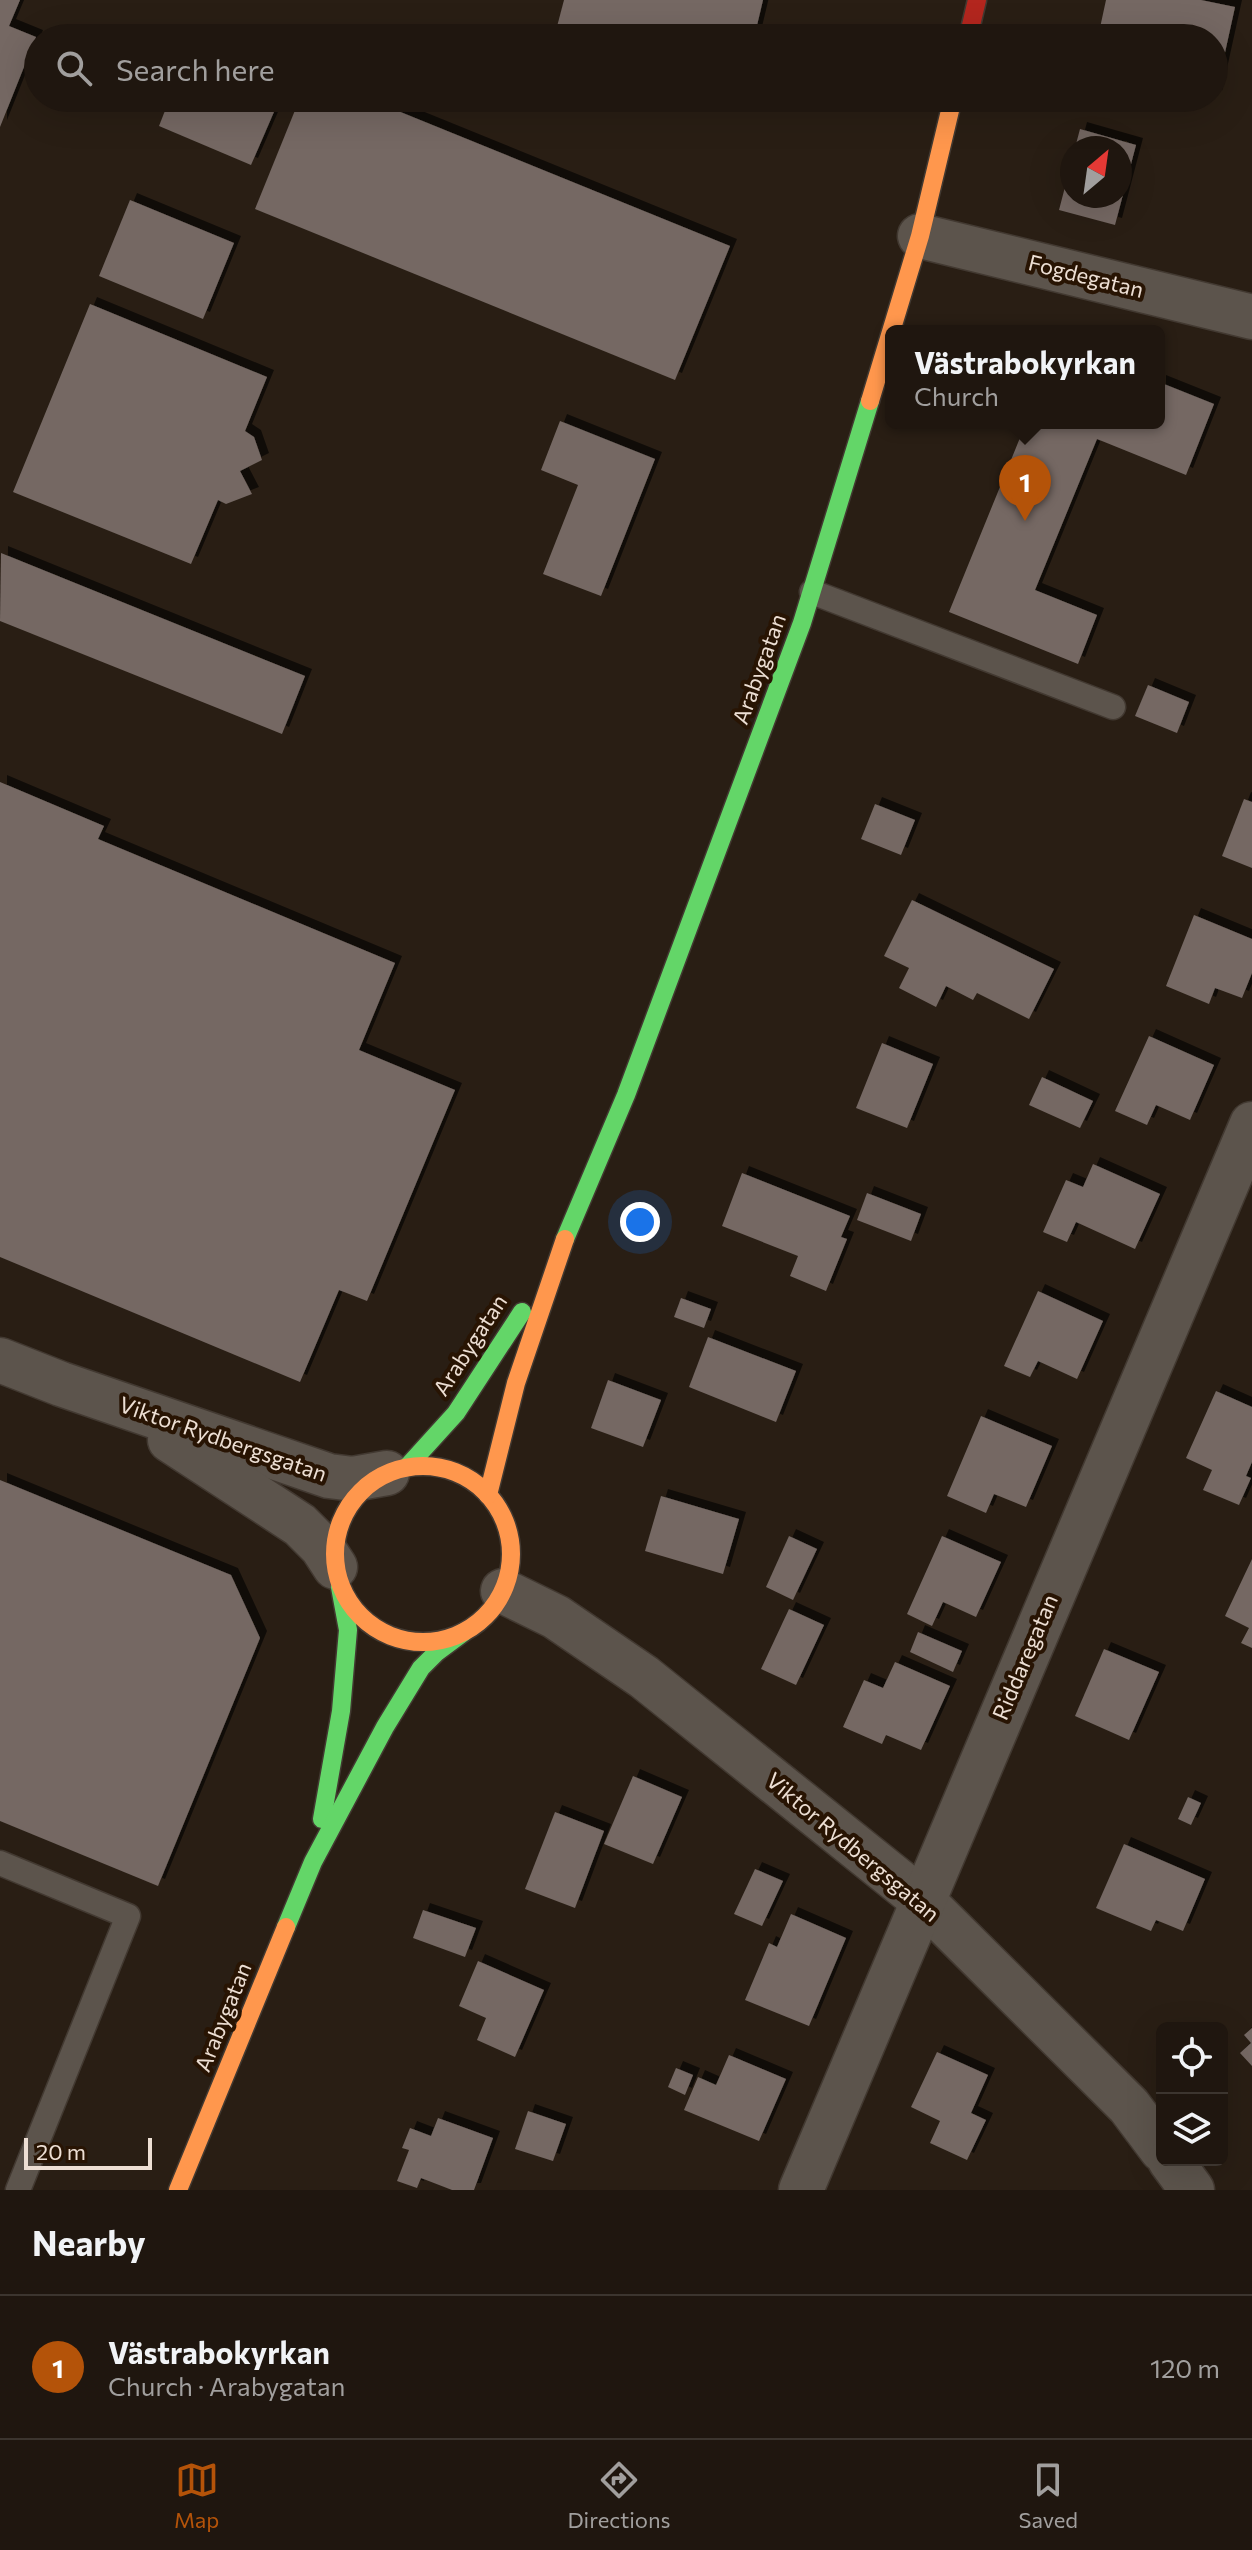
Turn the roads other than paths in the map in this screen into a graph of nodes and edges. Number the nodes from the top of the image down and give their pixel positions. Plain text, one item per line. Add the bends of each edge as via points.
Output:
1 (977, 0) edge
2 (971, 24) edge
3 (950, 112) edge
4 (920, 236) junction
5 (1252, 317) edge
6 (893, 325) edge
7 (885, 351) edge
8 (812, 592) junction
9 (1113, 707) dead end
10 (1252, 1124) edge
11 (564, 1242) junction
12 (0, 1360) edge
13 (61, 1384) junction
14 (397, 1470) junction
15 (488, 1495) junction
16 (338, 1576) junction
17 (503, 1591) junction
18 (464, 1632) junction
19 (313, 1862) junction
20 (0, 1863) edge
21 (922, 1900) junction
22 (1156, 2142) edge
23 (1174, 2166) edge
24 (18, 2190) edge
25 (178, 2190) edge
26 (801, 2190) edge
27 (1192, 2190) edge

1 - 2 street
3 - 4 street, Arabygatan
4 - 5 street, Fogdegatan
4 - 6 street, Arabygatan
7 - 8 street, Arabygatan
8 - 9 lane
8 - 11 street, Arabygatan via 626,1095
10 - 21 street, Riddaregatan
11 - 14 street, Arabygatan via 486,1370 425,1451
11 - 15 street, Arabygatan via 516,1383
12 - 13 street, Viktor Rydbergsgatan
13 - 14 street, Viktor Rydbergsgatan via 329,1476 353,1479
13 - 16 street, Viktor Rydbergsgatan via 178,1444 300,1525 322,1547
14 - 15 street via 432,1467 455,1472
14 - 16 street via 363,1489 345,1511 336,1538
15 - 17 street via 510,1544
16 - 18 street via 352,1607 392,1637 427,1642
16 - 19 street, Arabygatan via 348,1630 341,1711
17 - 18 street via 484,1617
17 - 21 street, Viktor Rydbergsgatan via 556,1617 644,1677
18 - 19 street, Arabygatan via 421,1668
19 - 25 street, Arabygatan
20 - 24 lane via 128,1916
21 - 22 street, Viktor Rydbergsgatan via 1129,2106
21 - 26 street, Riddaregatan
23 - 27 street

